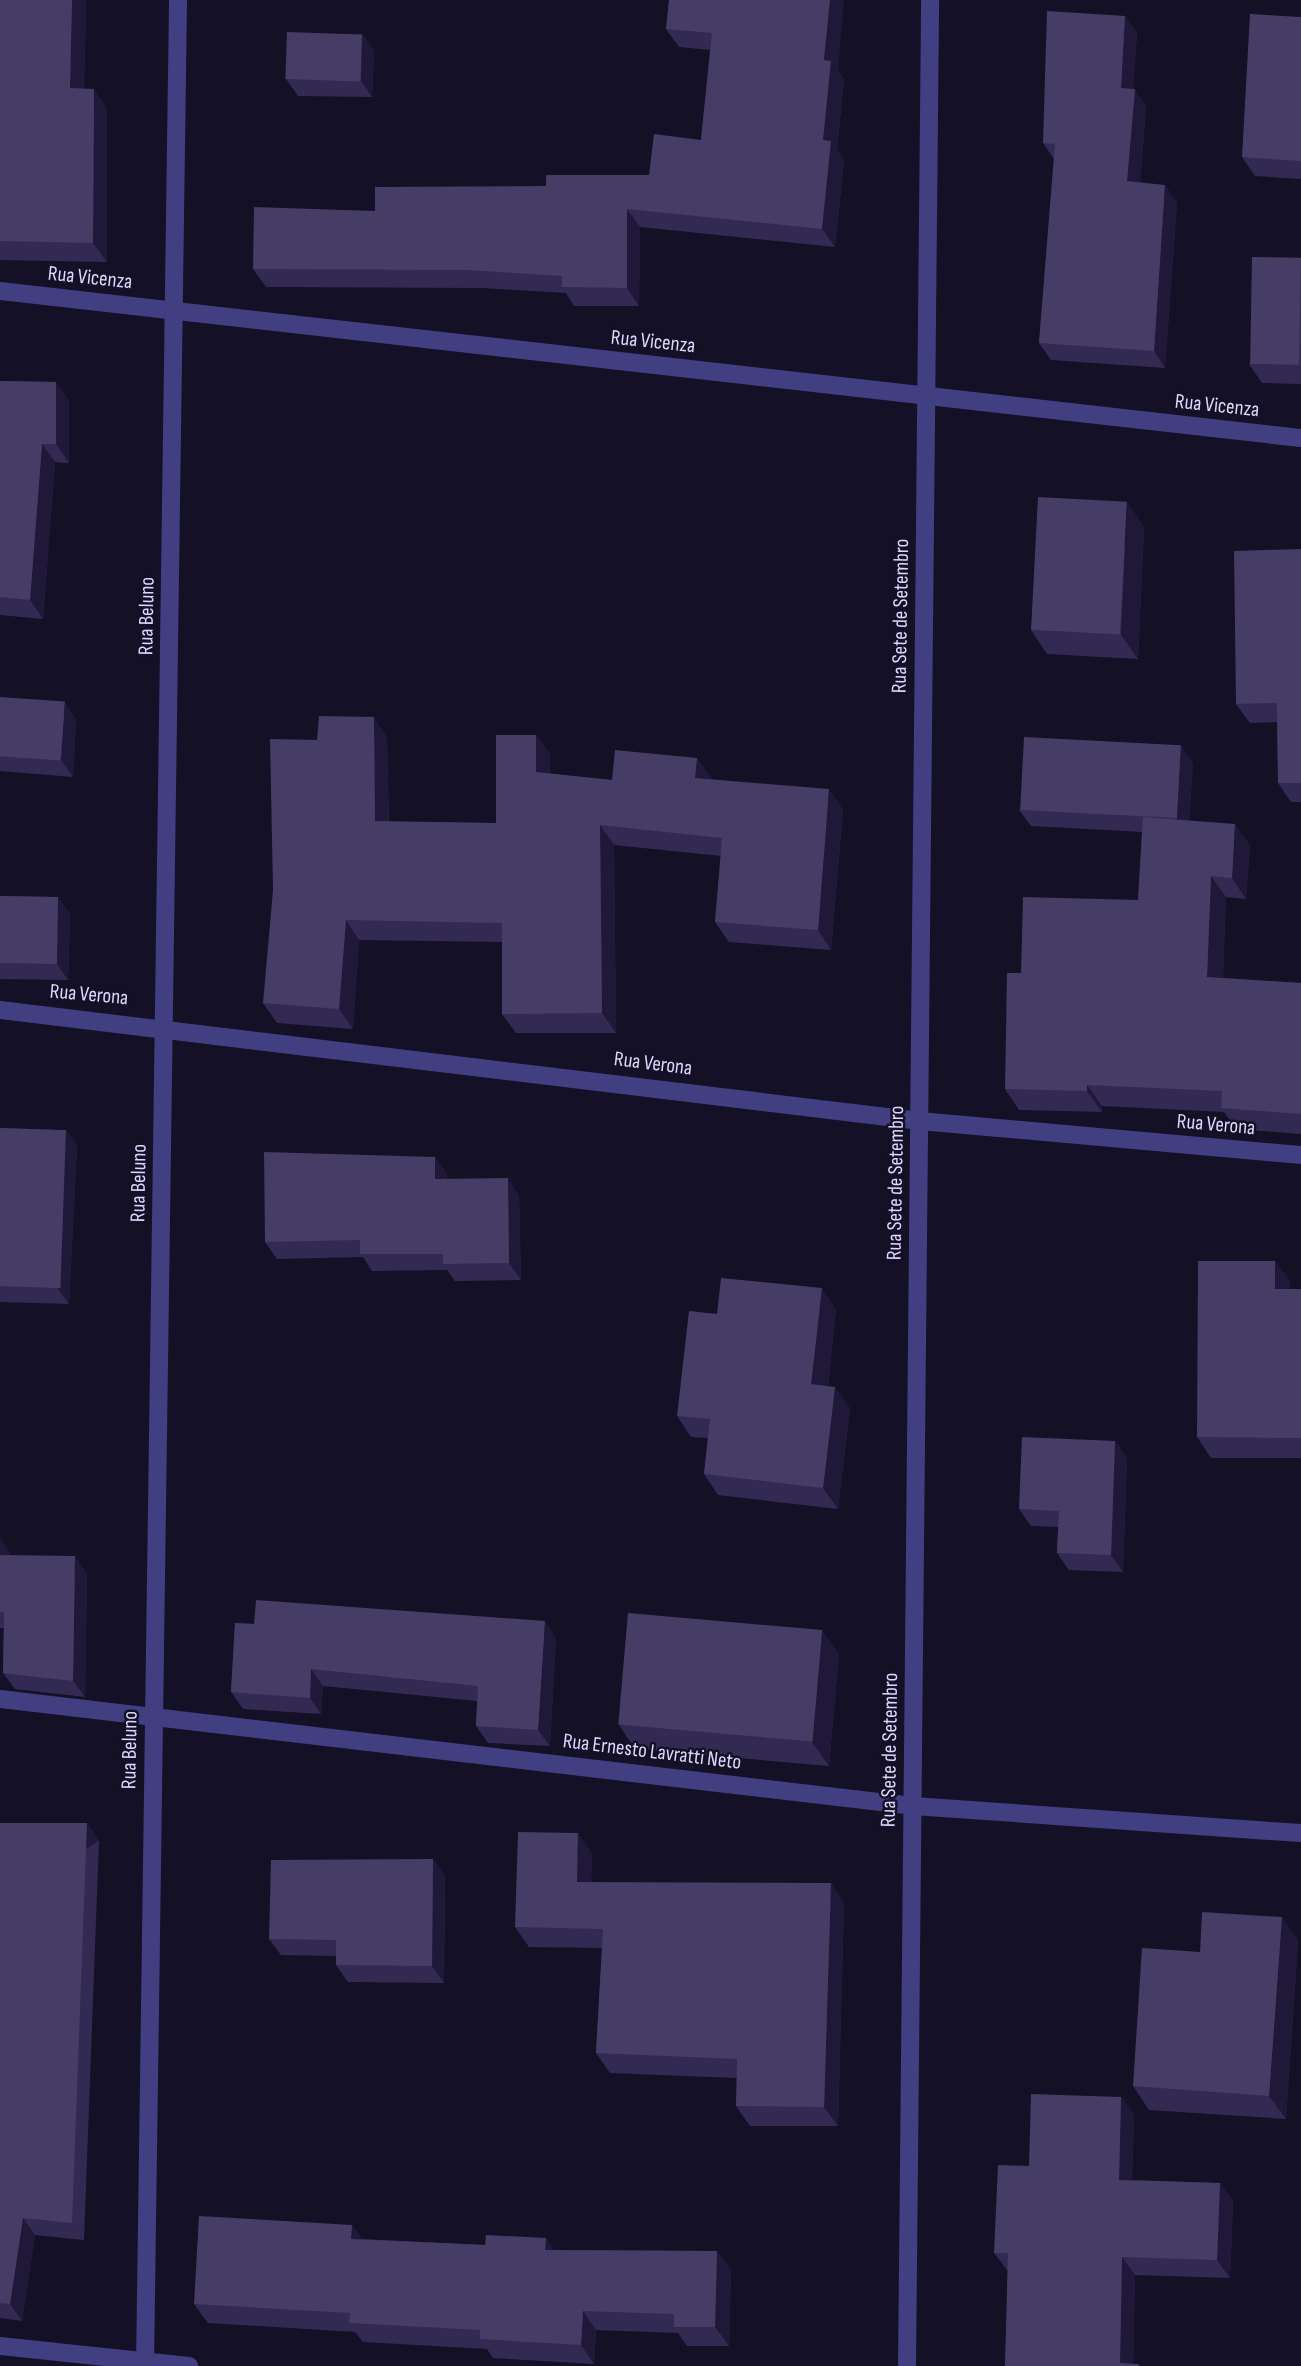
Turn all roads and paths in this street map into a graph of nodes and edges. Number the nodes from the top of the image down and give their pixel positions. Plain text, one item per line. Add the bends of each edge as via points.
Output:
1 (178, 0) edge
2 (930, 0) edge
3 (0, 291) edge
4 (174, 311) junction
5 (926, 396) junction
6 (1301, 438) edge
7 (0, 1010) edge
8 (164, 1025) junction
9 (919, 1121) junction
10 (1301, 1155) edge
11 (0, 1699) edge
12 (153, 1716) junction
13 (913, 1806) junction
14 (1301, 1833) edge
15 (0, 2346) edge
16 (145, 2364) edge
17 (188, 2366) edge
18 (907, 2366) edge

1 - 4 street, Rua Beluno
2 - 5 street, Rua Sete de Setembro
3 - 4 street, Rua Vicenza
4 - 5 street, Rua Vicenza
4 - 8 street, Rua Beluno
5 - 6 street, Rua Vicenza
5 - 9 street, Rua Sete de Setembro
7 - 8 street, Rua Verona
8 - 9 street, Rua Verona
8 - 12 street, Rua Beluno
9 - 10 street, Rua Verona
9 - 13 street, Rua Sete de Setembro
11 - 12 street, Rua Ernesto Lavratti Neto
12 - 13 street, Rua Ernesto Lavratti Neto
12 - 16 street, Rua Beluno
13 - 14 street, Rua Ernesto Lavratti Neto
13 - 18 street, Rua Sete de Setembro
15 - 16 street
16 - 17 street

